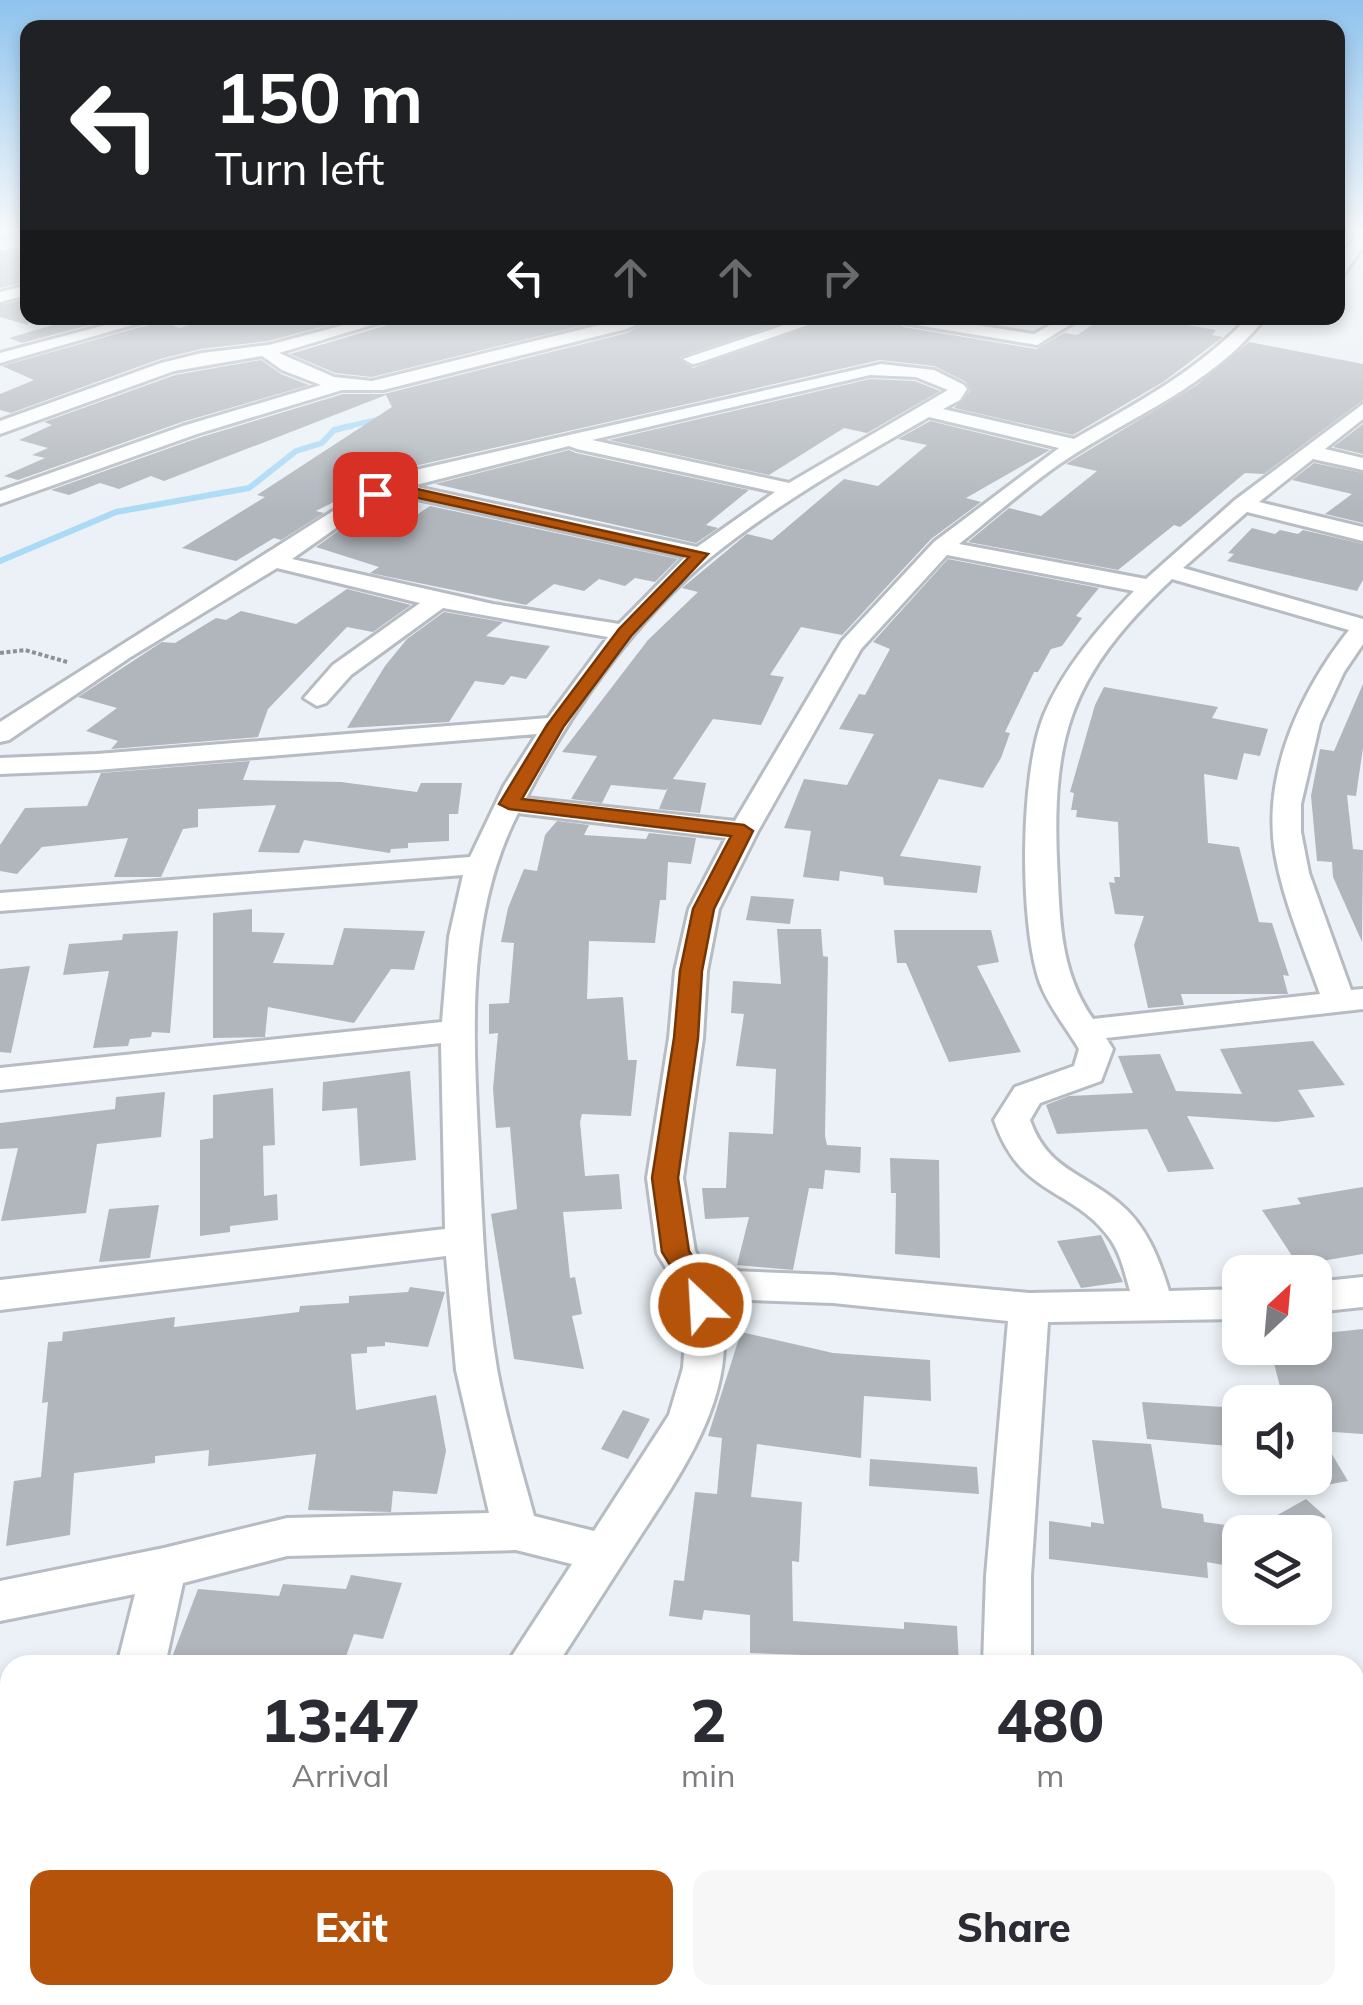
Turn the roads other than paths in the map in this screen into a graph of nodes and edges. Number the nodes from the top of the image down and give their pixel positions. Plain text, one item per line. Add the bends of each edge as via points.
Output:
1 (117, 327) edge
2 (356, 327) edge
3 (615, 327) edge
4 (793, 327) edge
5 (952, 327) edge
6 (1061, 327) edge
7 (1248, 327) edge
8 (270, 350) junction
9 (0, 358) edge
10 (692, 359) dead end
11 (342, 384) junction
12 (1363, 410) edge
13 (926, 411) junction
14 (0, 428) edge
15 (566, 440) junction
16 (1077, 446) junction
17 (1310, 452) junction
18 (1363, 464) edge
19 (390, 487) junction
20 (792, 490) junction
21 (0, 498) edge
22 (1242, 504) junction
23 (1363, 534) edge
24 (942, 546) junction
25 (700, 554) junction
26 (274, 560) junction
27 (1160, 579) junction
28 (439, 600) junction
29 (1363, 627) edge
30 (625, 632) junction
31 (317, 698) dead end
32 (556, 725) junction
33 (0, 734) edge
34 (0, 766) edge
35 (509, 804) junction
36 (744, 831) junction
37 (481, 865) junction
38 (0, 902) edge
39 (1351, 1000) edge
40 (1085, 1030) junction
41 (456, 1031) junction
42 (0, 1079) edge
43 (464, 1240) junction
44 (696, 1284) junction
45 (1363, 1292) edge
46 (0, 1294) edge
47 (1332, 1295) edge
48 (1222, 1305) edge
49 (1029, 1308) junction
50 (1154, 1308) junction
51 (516, 1531) junction
52 (602, 1552) junction
53 (164, 1568) junction
54 (0, 1601) edge
55 (143, 1655) edge
56 (536, 1655) edge
57 (1007, 1655) edge

1 - 9 street
2 - 8 street
3 - 11 street via 376,386
4 - 10 street
5 - 6 street via 1027,340
7 - 16 street via 1186,384
8 - 11 street via 273,359
8 - 14 street via 231,352 161,371
11 - 21 street
12 - 17 street
13 - 15 street via 958,389 934,376 888,368
13 - 16 street
13 - 20 street
15 - 19 street
15 - 20 street
16 - 24 street
17 - 18 street
17 - 22 street
19 - 25 street
19 - 26 street
20 - 25 street
22 - 23 street
22 - 27 street
24 - 27 street via 1092,578
24 - 36 street via 851,646
25 - 30 street
26 - 28 street
26 - 33 street
27 - 29 street
27 - 40 street via 1062,700 1039,801 1055,978
28 - 30 street
28 - 31 street via 342,670
29 - 39 street via 1319,694 1295,762 1288,807 1297,876
30 - 32 street
32 - 34 street
32 - 35 street
35 - 36 street
35 - 37 street
36 - 44 street via 704,909 665,1178 676,1252
37 - 38 street
37 - 41 street
39 - 40 street
40 - 50 street via 1096,1049 1089,1073 1028,1095 1012,1120 1018,1147 1121,1226
41 - 42 street
41 - 43 street
43 - 46 street
43 - 51 street via 481,1398
44 - 49 street
44 - 52 street via 706,1326 689,1416 660,1471
45 - 47 street
48 - 50 street
49 - 50 street
49 - 57 street
51 - 52 street
51 - 53 street via 287,1538
52 - 56 street
53 - 54 street
53 - 55 street

